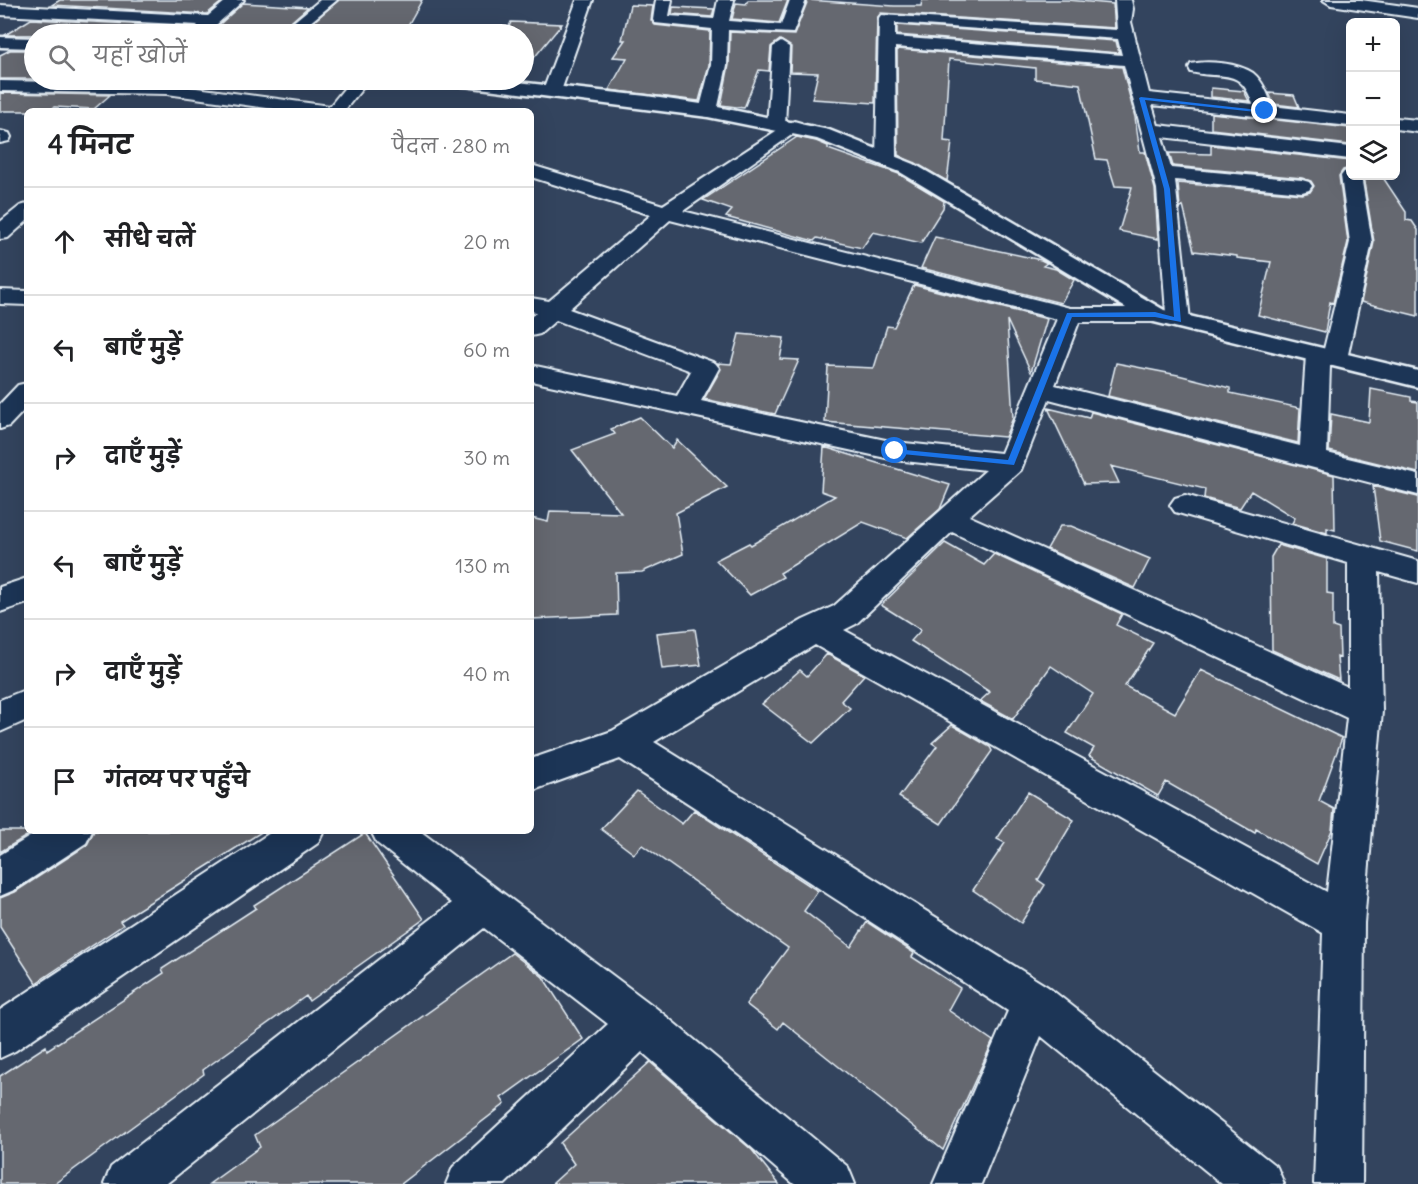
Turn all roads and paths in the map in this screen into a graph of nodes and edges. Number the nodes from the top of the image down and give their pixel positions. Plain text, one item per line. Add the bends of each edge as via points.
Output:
1 (236, 0) edge
2 (329, 0) edge
3 (585, 0) edge
4 (664, 0) edge
5 (726, 0) edge
6 (798, 0) edge
7 (1123, 0) edge
8 (1331, 0) edge
9 (1346, 1) edge
10 (888, 9) edge
11 (0, 10) edge
12 (1418, 13) edge
13 (210, 21) junction
14 (207, 24) edge
15 (300, 24) edge
16 (720, 25) junction
17 (1126, 35) junction
18 (887, 41) junction
19 (0, 42) edge
20 (24, 43) edge
21 (781, 47) dead end
22 (1131, 61) junction
23 (1197, 68) dead end
24 (0, 86) edge
25 (24, 86) edge
26 (534, 89) edge
27 (165, 90) edge
28 (207, 90) edge
29 (352, 90) edge
30 (552, 91) junction
31 (1141, 98) junction
32 (150, 104) dead end
33 (312, 108) edge
34 (337, 108) edge
35 (708, 111) junction
36 (1265, 111) junction
37 (1326, 118) junction
38 (1346, 120) edge
39 (1400, 124) edge
40 (785, 126) junction
41 (1418, 126) edge
42 (1151, 130) junction
43 (1346, 152) edge
44 (1346, 158) edge
45 (886, 159) junction
46 (534, 172) edge
47 (1163, 173) junction
48 (1352, 180) edge
49 (1302, 186) dead end
50 (24, 213) edge
51 (666, 213) junction
52 (0, 233) edge
53 (0, 297) edge
54 (24, 298) edge
55 (541, 307) edge
56 (1070, 315) junction
57 (1155, 315) junction
58 (1178, 320) junction
59 (534, 322) edge
60 (1326, 357) junction
61 (534, 374) edge
62 (1418, 380) edge
63 (1040, 389) junction
64 (24, 394) edge
65 (685, 406) junction
66 (0, 420) edge
67 (1313, 457) junction
68 (1011, 463) junction
69 (1418, 485) edge
70 (1185, 505) dead end
71 (948, 518) junction
72 (1363, 558) junction
73 (1418, 572) edge
74 (24, 591) edge
75 (0, 600) edge
76 (815, 629) junction
77 (24, 705) edge
78 (1365, 711) junction
79 (0, 717) edge
80 (624, 742) junction
81 (534, 774) edge
82 (68, 834) edge
83 (301, 834) edge
84 (394, 834) edge
85 (0, 877) edge
86 (484, 903) junction
87 (1344, 923) junction
88 (1033, 1002) junction
89 (641, 1023) junction
90 (0, 1036) edge
91 (128, 1184) edge
92 (470, 1184) edge
93 (831, 1184) edge
94 (957, 1184) edge
95 (1260, 1184) edge
96 (1338, 1184) edge

1 - 13 street
2 - 15 street
3 - 30 street
4 - 16 street via 661,20
5 - 16 street
6 - 16 street via 786,30
7 - 17 street
8 - 9 street
9 - 12 street
10 - 17 street
10 - 18 street
11 - 13 street
13 - 14 street
16 - 35 street via 719,64
17 - 22 street
18 - 22 street
18 - 45 street
19 - 20 street
21 - 40 street
22 - 31 street
23 - 36 street via 1244,76 1251,81
24 - 25 street
26 - 30 street
27 - 32 street
28 - 33 street
29 - 34 street
30 - 35 street
31 - 36 street
31 - 42 street
35 - 40 street
36 - 37 street
37 - 38 street
37 - 43 street
39 - 41 street
40 - 45 street via 822,134
40 - 51 street
42 - 44 street
42 - 47 street
45 - 57 street
46 - 51 street
47 - 49 street
47 - 58 street
48 - 60 street via 1360,242
50 - 52 street
51 - 55 street
51 - 56 street
53 - 54 street
55 - 59 street
55 - 65 street via 706,368
56 - 57 street
56 - 63 street
57 - 58 street
58 - 60 street
60 - 62 street
60 - 67 street
61 - 65 street
63 - 67 street
63 - 68 street
64 - 66 street
65 - 68 street via 895,451
67 - 69 street
68 - 71 street
70 - 72 street
71 - 76 street via 845,615
71 - 78 street
72 - 73 street
72 - 78 street
74 - 75 street
76 - 80 street
76 - 87 street
77 - 79 street
78 - 87 street
80 - 81 street
80 - 88 street
82 - 85 street
83 - 90 street
84 - 86 street
86 - 89 street
86 - 91 street
87 - 96 street
88 - 94 street
88 - 95 street
89 - 92 street
89 - 93 street

